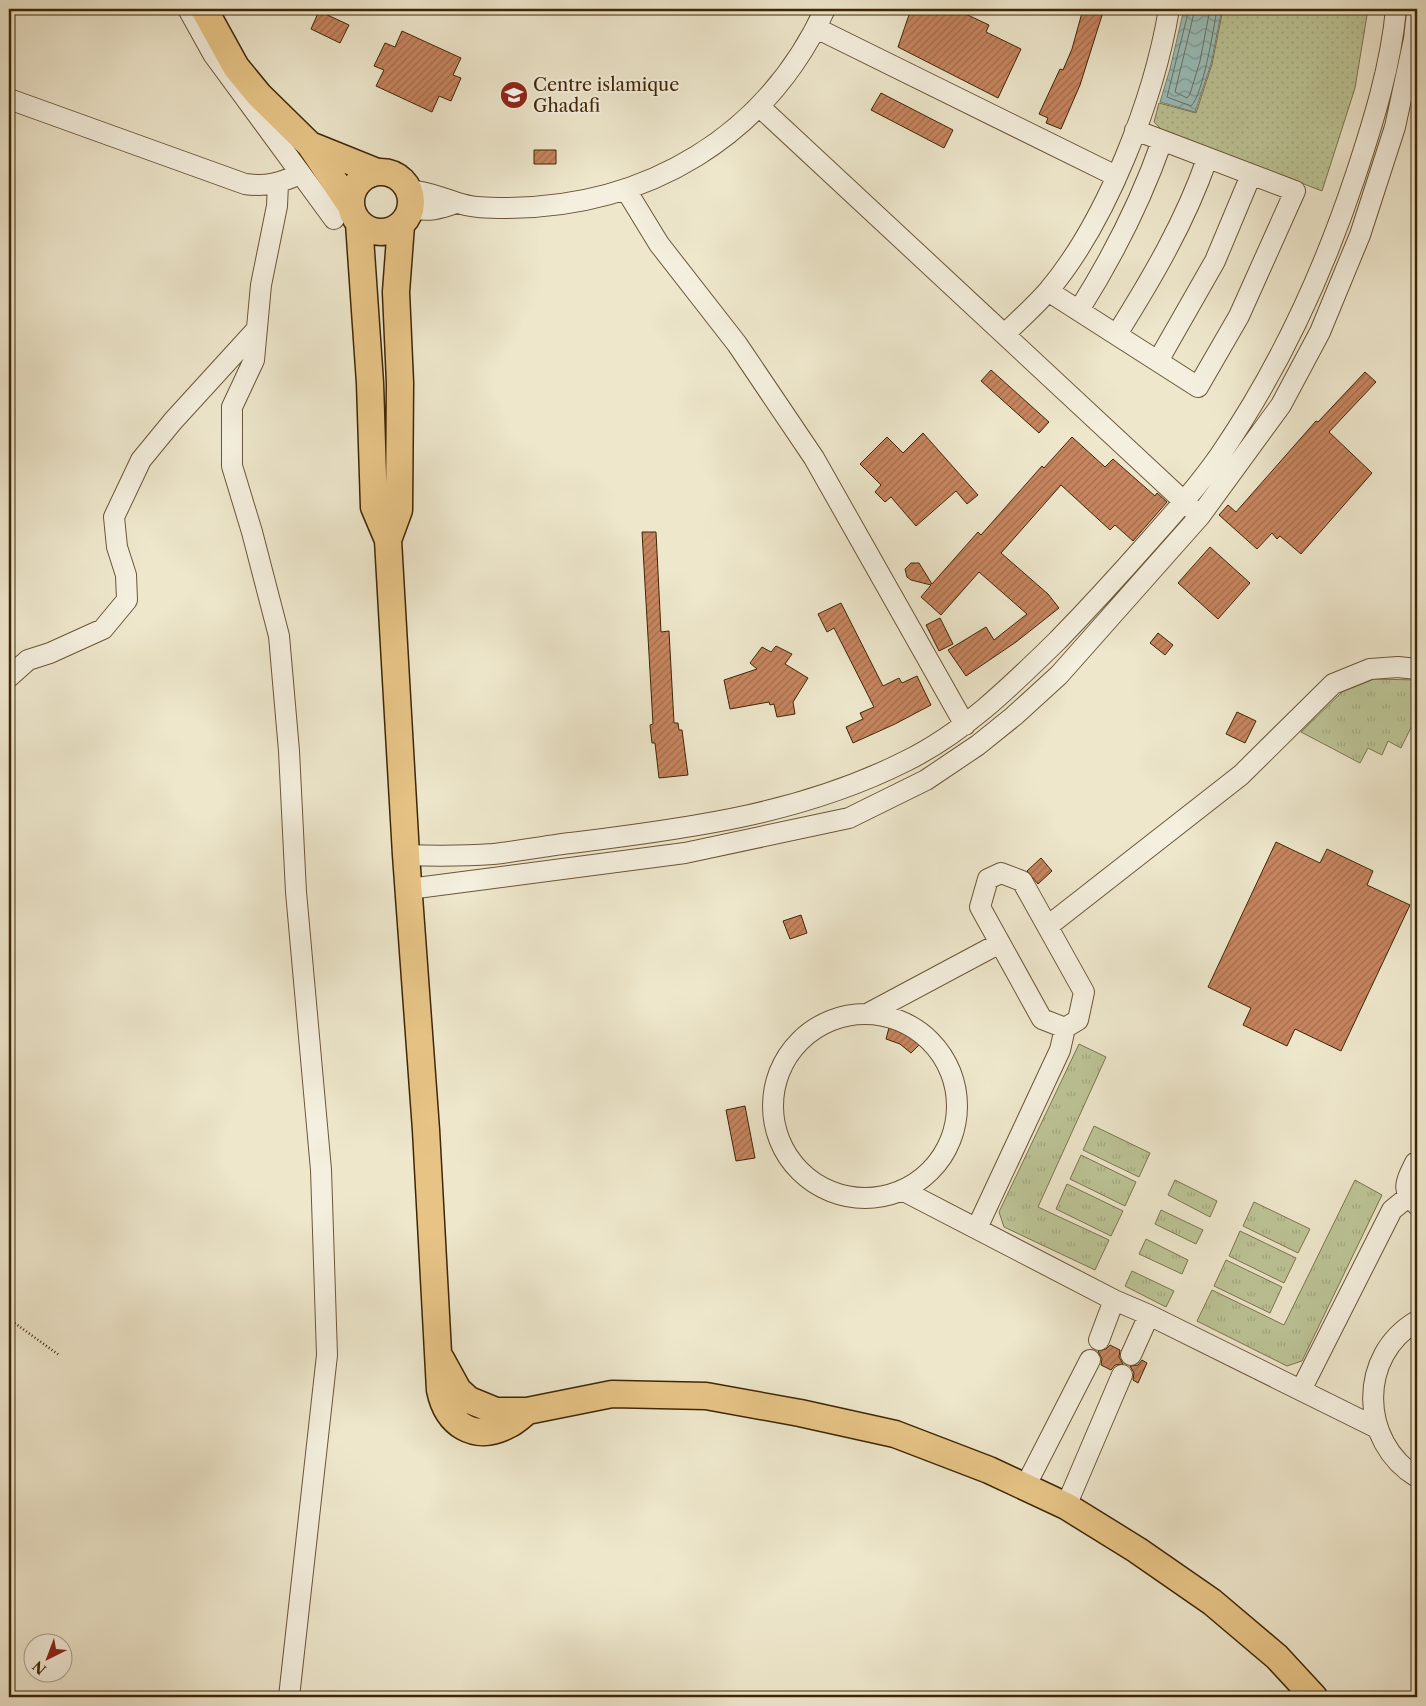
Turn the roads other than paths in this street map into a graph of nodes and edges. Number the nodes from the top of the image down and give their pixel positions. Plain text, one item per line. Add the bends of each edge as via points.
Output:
1 (188, 9) edge
2 (204, 9) edge
3 (825, 9) edge
4 (1168, 9) edge
5 (1396, 9) edge
6 (1417, 13) edge
7 (816, 28) junction
8 (9, 99) edge
9 (760, 107) junction
10 (1135, 130) junction
11 (1162, 141) junction
12 (310, 146) junction
13 (1207, 159) junction
14 (377, 172) junction
15 (300, 174) junction
16 (1251, 175) junction
17 (1116, 176) junction
18 (278, 184) junction
19 (626, 190) junction
20 (406, 208) junction
21 (348, 216) junction
22 (1048, 291) junction
23 (1079, 310) junction
24 (257, 329) junction
25 (1005, 334) junction
26 (1116, 334) junction
27 (1158, 361) junction
28 (1184, 501) junction
29 (1200, 516) junction
30 (388, 540) junction
31 (1417, 669) edge
32 (9, 677) edge
33 (965, 725) junction
34 (406, 855) junction
35 (409, 889) junction
36 (1048, 926) junction
37 (1000, 943) junction
38 (867, 1014) junction
39 (1065, 1028) junction
40 (1417, 1163) edge
41 (902, 1190) junction
42 (1412, 1201) edge
43 (977, 1228) junction
44 (1114, 1300) junction
45 (1149, 1315) junction
46 (1417, 1320) edge
47 (1099, 1340) dead end
48 (1130, 1355) dead end
49 (1090, 1360) dead end
50 (1122, 1375) dead end
51 (1302, 1390) junction
52 (1377, 1428) junction
53 (1417, 1477) edge
54 (1026, 1485) junction
55 (1066, 1506) junction
56 (289, 1697) edge
57 (1314, 1697) edge

1 - 15 street via 213,54
2 - 12 main road via 236,67
3 - 7 street
4 - 10 street via 1154,75
5 - 28 street via 1368,139 1308,302 1251,408
6 - 29 street via 1395,127 1360,235 1320,332 1281,405
7 - 9 street
7 - 17 street
8 - 18 street via 245,184 262,187
9 - 19 street via 731,133 660,176
9 - 25 street
10 - 11 street
10 - 17 street
11 - 13 street
11 - 23 street via 1134,212 1108,264
12 - 14 main road
12 - 21 main road
13 - 16 street
13 - 26 street via 1174,238
14 - 20 main road via 395,176
14 - 21 main road via 360,180 351,196
15 - 18 street
15 - 21 street
16 - 27 street via 1215,261
16 - 27 street via 1295,191 1239,316 1198,387
17 - 22 street via 1093,223
18 - 24 street
19 - 20 street via 590,200 544,206 477,207 456,203 437,210
19 - 33 street via 659,244 738,344 814,458
20 - 21 main road via 393,230 375,232
20 - 30 main road via 396,292 400,383 399,510
21 - 30 main road via 370,383 374,507
22 - 23 street
22 - 25 street
23 - 26 street
24 - 32 street via 141,460 114,517 117,547 126,575 126,600 104,629 28,660
24 - 56 street via 254,360 232,407 232,466 279,636 296,892 321,1170 327,1355
25 - 28 street
26 - 27 street
28 - 29 street
28 - 33 street via 1082,616
29 - 35 street via 1059,675 1014,716 926,780 849,818 685,853
30 - 34 main road
31 - 36 street via 1370,669 1333,684 1240,775
33 - 34 street via 910,760 859,783 771,812 679,829 492,854
34 - 35 main road
35 - 54 main road via 439,1354 443,1404 450,1416 474,1432 491,1431 508,1425 527,1411 612,1394 706,1396 895,1434
36 - 37 street via 1022,881 1001,873 988,879 980,907
36 - 39 street via 1084,992 1078,1020
37 - 38 street
37 - 39 street via 1042,1019
38 - 41 street via 886,1016 921,1033 947,1064 953,1081 957,1103 950,1142 929,1172
38 - 41 street via 827,1022 792,1049 776,1080 774,1115 778,1134 794,1163 827,1189 861,1197
39 - 43 street via 1060,1050
40 - 42 street via 1406,1183
41 - 43 street
42 - 51 street via 1392,1210
43 - 44 street
44 - 45 street
44 - 47 street
45 - 48 street
45 - 51 street
46 - 52 street via 1391,1343 1376,1374 1373,1409
49 - 54 street
50 - 55 street
51 - 52 street
52 - 53 street via 1392,1456
54 - 55 main road
55 - 57 main road via 1212,1602 1277,1657

